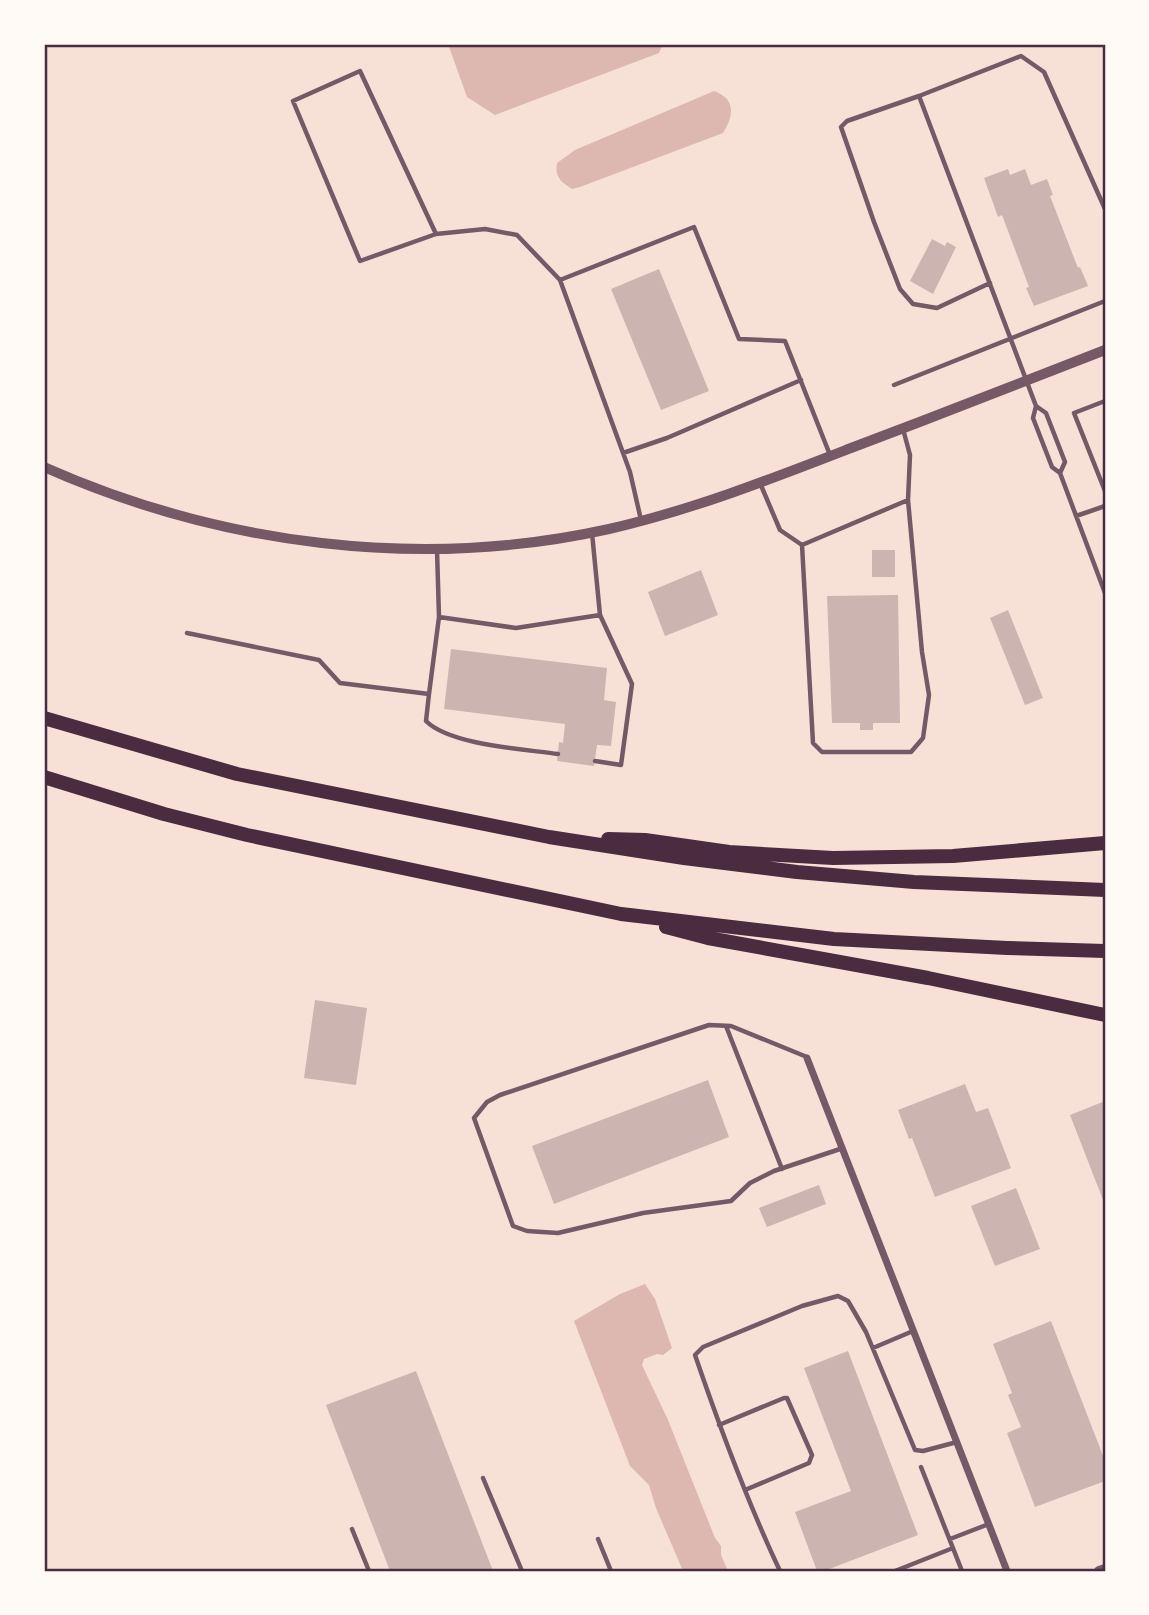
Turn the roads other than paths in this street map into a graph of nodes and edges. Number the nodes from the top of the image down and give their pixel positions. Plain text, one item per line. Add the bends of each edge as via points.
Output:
1 (919, 96) junction
2 (1105, 209) edge
3 (436, 234) junction
4 (561, 280) junction
5 (990, 283) junction
6 (1105, 302) edge
7 (1011, 339) junction
8 (1105, 350) edge
9 (801, 380) junction
10 (1027, 381) junction
11 (894, 385) dead end
12 (1105, 401) edge
13 (1035, 406) junction
14 (903, 429) junction
15 (623, 453) junction
16 (830, 456) junction
17 (44, 467) edge
18 (1060, 473) junction
19 (760, 484) junction
20 (1105, 491) edge
21 (908, 500) junction
22 (1105, 506) edge
23 (1076, 516) junction
24 (640, 520) junction
25 (592, 533) junction
26 (802, 545) junction
27 (437, 549) junction
28 (1105, 593) edge
29 (600, 615) junction
30 (439, 617) junction
31 (187, 633) dead end
32 (429, 694) junction
33 (44, 718) edge
34 (558, 754) dead end
35 (595, 761) dead end
36 (44, 777) edge
37 (549, 838) junction
38 (1105, 842) edge
39 (1105, 890) edge
40 (621, 914) junction
41 (1105, 951) edge
42 (1105, 1015) edge
43 (726, 1026) junction
44 (807, 1058) joint
45 (843, 1148) junction
46 (782, 1169) junction
47 (914, 1331) junction
48 (873, 1348) junction
49 (719, 1425) junction
50 (957, 1442) junction
51 (921, 1467) dead end
52 (483, 1478) dead end
53 (745, 1490) junction
54 (989, 1524) junction
55 (352, 1529) dead end
56 (598, 1539) dead end
57 (950, 1539) junction
58 (953, 1548) junction
59 (1105, 1569) edge
60 (369, 1571) edge
61 (522, 1571) edge
62 (611, 1571) edge
63 (780, 1571) edge
64 (895, 1571) edge
65 (962, 1571) edge
66 (1007, 1571) edge
67 (1099, 1571) edge

1 - 2 lane via 1021,56 1044,72
1 - 5 lane
1 - 5 lane via 841,127 874,222 900,289 913,304 937,309
3 - 3 lane via 360,261 293,101 360,71
3 - 4 lane via 485,229 517,235
4 - 9 lane via 694,227 738,339 785,341
4 - 15 lane
5 - 7 lane
6 - 7 lane
7 - 10 lane
7 - 11 lane
8 - 10 street
9 - 15 lane
9 - 16 lane
10 - 13 lane
10 - 14 street
12 - 20 lane via 1074,413
13 - 18 lane via 1033,418 1052,467
13 - 18 lane via 1046,413 1065,462
14 - 16 street
14 - 21 lane via 910,455
15 - 24 lane
16 - 19 street
17 - 27 street via 124,499 257,534 332,545
18 - 23 lane
19 - 24 street
19 - 26 lane via 780,530
21 - 26 lane
21 - 26 lane via 929,695 923,738 911,752 822,752 813,743
22 - 23 lane
23 - 28 lane
24 - 25 street
25 - 27 street
25 - 29 lane
27 - 30 lane
29 - 30 lane via 516,628
29 - 35 lane via 632,684 621,765
30 - 32 lane
31 - 32 lane via 319,660 340,683
32 - 34 lane via 426,721 435,730 490,745
33 - 37 highway via 237,774
36 - 40 highway via 247,835
37 - 38 highway via 645,840 730,852 833,858 953,856
37 - 39 highway via 797,872
40 - 41 highway via 834,939
40 - 42 highway via 708,938
43 - 44 lane
43 - 46 lane
43 - 46 lane via 709,1025 669,1037 487,1101 474,1118 513,1226 558,1233 643,1213 732,1202 750,1183
44 - 45 street
45 - 46 lane
45 - 47 street
47 - 48 lane
47 - 50 street
48 - 49 lane via 848,1301 838,1296 703,1347 695,1355
48 - 50 lane via 915,1450
49 - 53 lane
49 - 53 lane via 787,1398 812,1455 809,1462
50 - 54 street
51 - 57 lane
52 - 61 lane
53 - 63 lane
54 - 57 lane
54 - 66 street
55 - 60 lane
56 - 62 lane
57 - 58 lane
58 - 64 lane
58 - 65 lane
59 - 67 street

